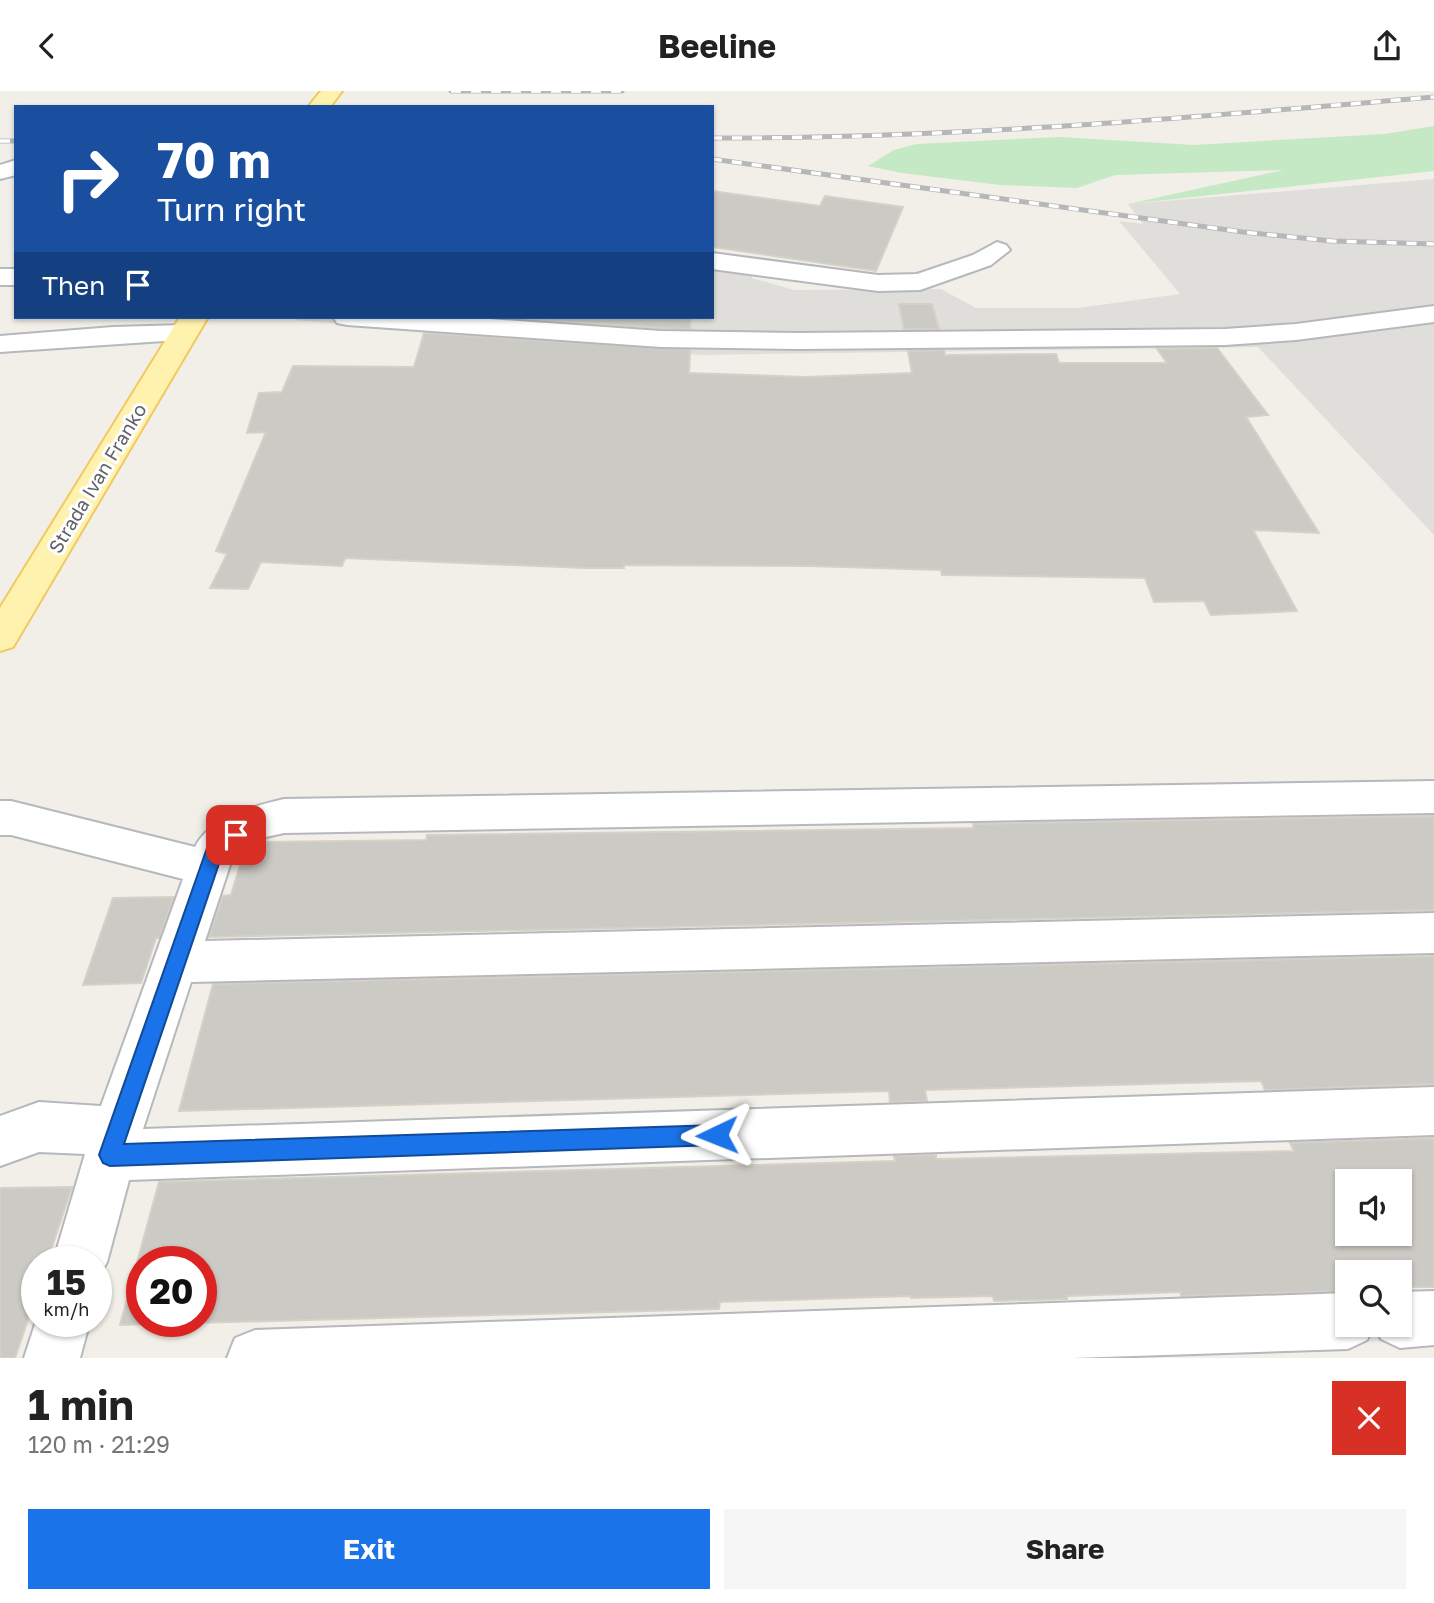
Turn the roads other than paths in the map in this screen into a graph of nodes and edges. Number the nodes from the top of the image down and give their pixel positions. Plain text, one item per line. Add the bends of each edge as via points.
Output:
1 (332, 91) edge
2 (321, 105) edge
3 (997, 250) dead end
4 (714, 261) edge
5 (1434, 314) edge
6 (376, 319) edge
7 (189, 325) edge
8 (0, 344) edge
9 (0, 638) edge
10 (1434, 797) edge
11 (0, 818) edge
12 (208, 868) junction
13 (1434, 933) edge
14 (176, 962) junction
15 (1434, 1111) edge
16 (0, 1141) edge
17 (114, 1143) junction
18 (85, 1246) edge
19 (1434, 1318) edge
20 (1412, 1319) edge
21 (1335, 1321) edge
22 (58, 1337) edge
23 (52, 1358) edge
24 (255, 1358) edge

1 - 2 main road
3 - 4 lane via 920,282 877,283
5 - 6 lane via 1225,337 799,341 661,339
7 - 8 lane
7 - 9 main road, Strada Ivan Franko
10 - 12 lane via 284,816 256,822 215,848
11 - 12 lane
12 - 14 lane
13 - 14 lane
14 - 17 lane
15 - 17 lane
16 - 17 lane via 39,1127
17 - 18 lane
19 - 20 lane
21 - 24 lane
22 - 23 lane

